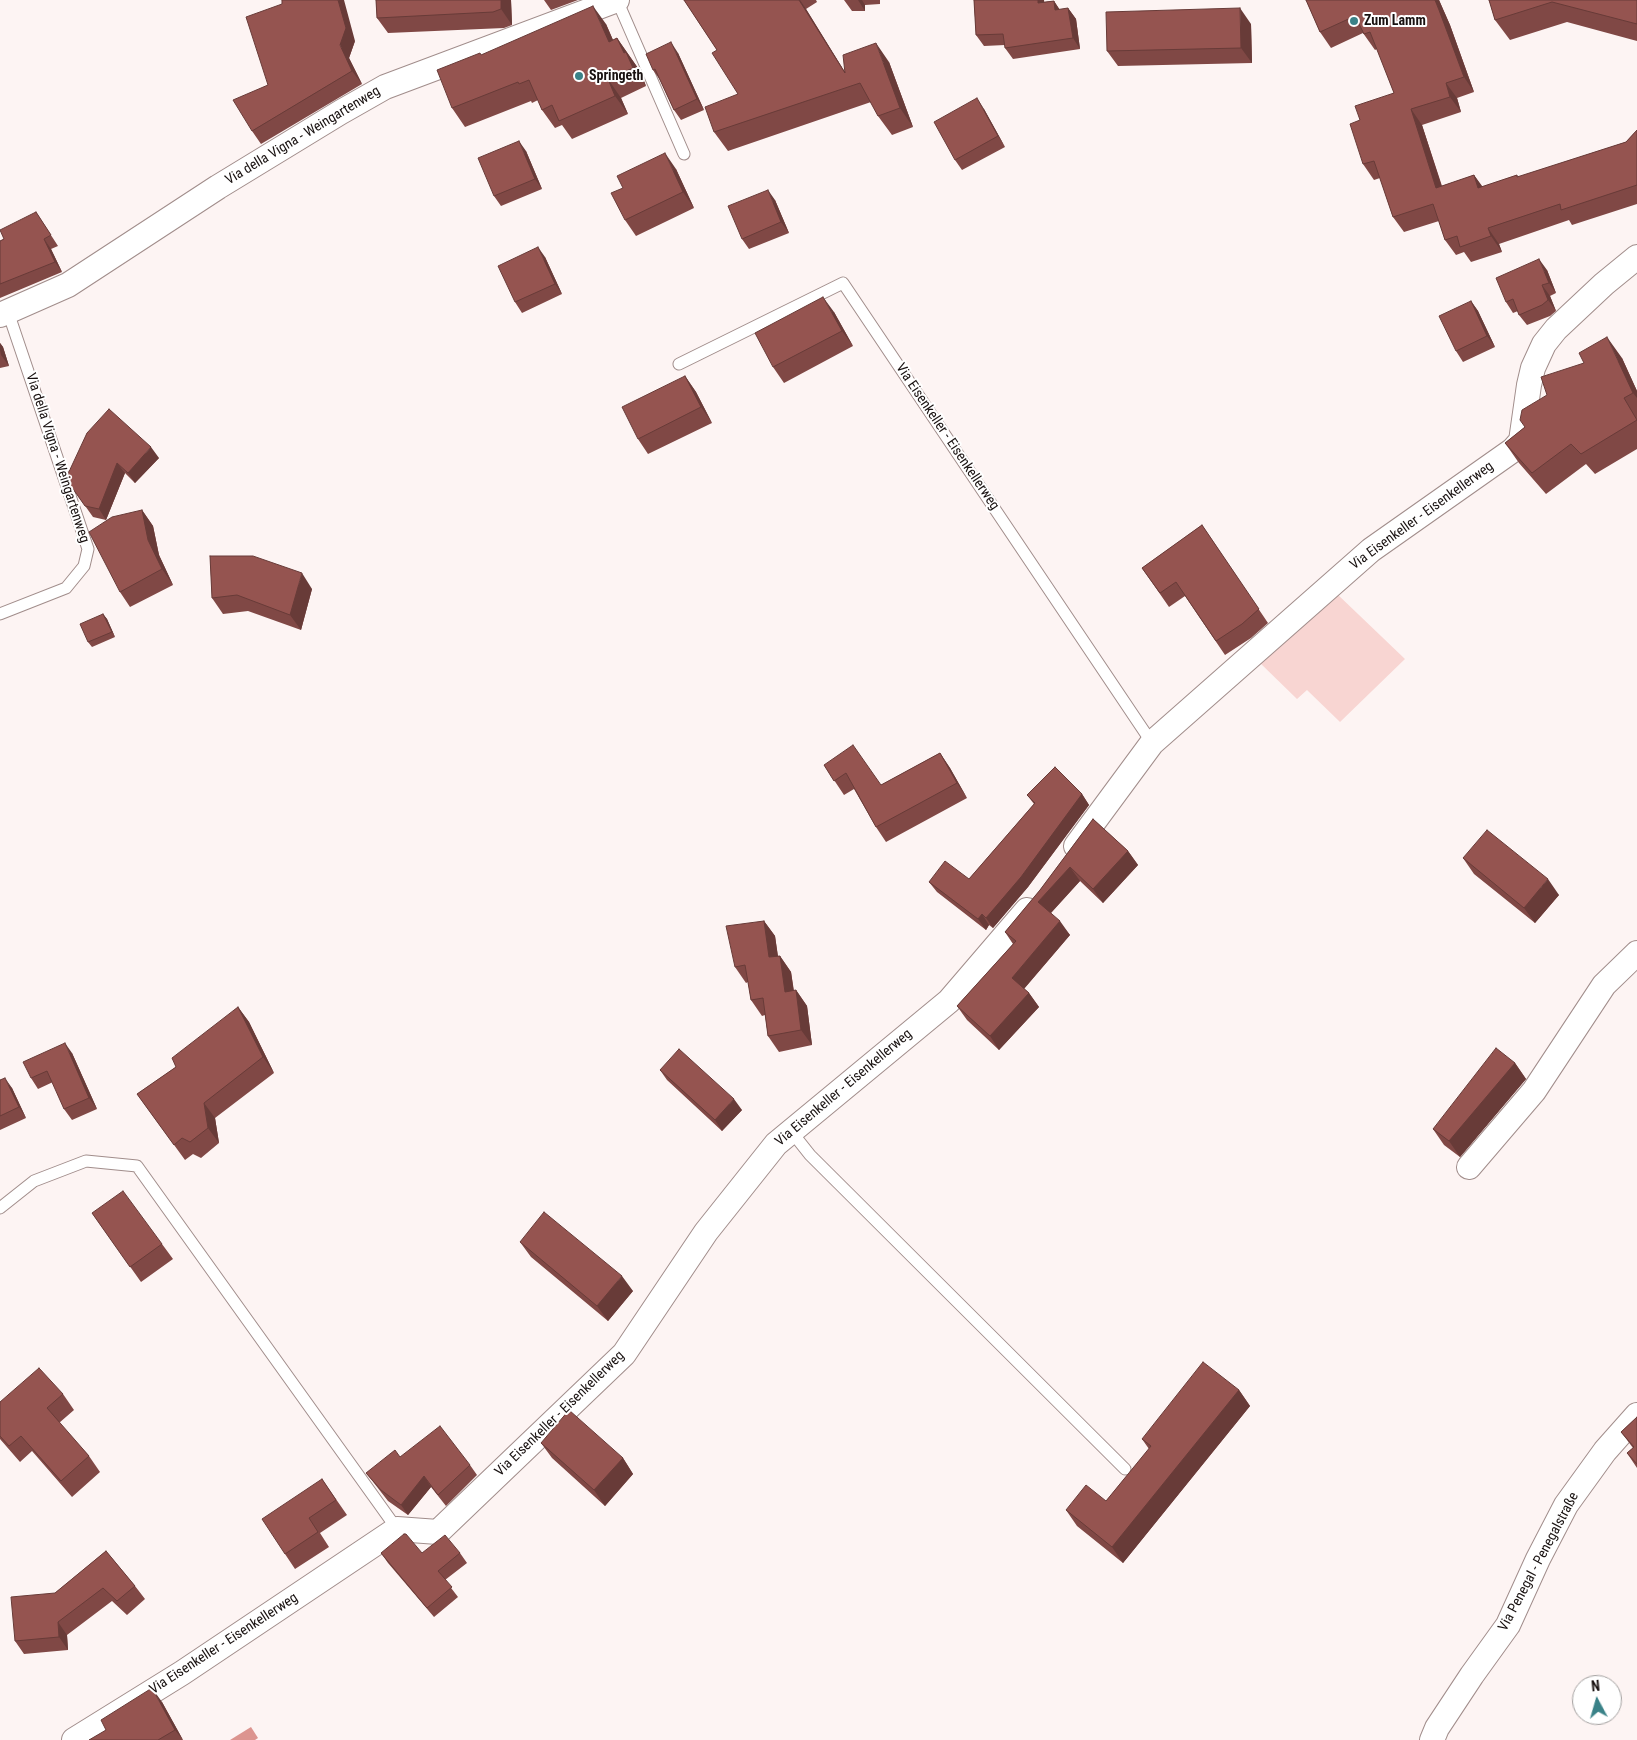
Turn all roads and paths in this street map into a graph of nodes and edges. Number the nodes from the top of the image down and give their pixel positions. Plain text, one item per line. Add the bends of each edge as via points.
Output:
1 (617, 0) edge
2 (684, 154) dead end
3 (1637, 257) edge
4 (4, 313) edge
5 (679, 364) dead end
6 (0, 614) edge
7 (1152, 743) junction
8 (1061, 865) edge
9 (1039, 896) edge
10 (1637, 953) edge
11 (791, 1131) junction
12 (1469, 1167) dead end
13 (0, 1208) edge
14 (1637, 1415) edge
15 (1125, 1469) dead end
16 (398, 1529) junction
17 (74, 1740) edge
18 (1432, 1740) edge

1 - 2 lane, Via della Vigna - Weingartenweg
1 - 4 street, Via della Vigna - Weingartenweg via 385,87 218,187 68,285
3 - 7 street, Via Eisenkeller - Eisenkellerweg via 1604,284 1544,344 1529,385 1520,441 1513,450 1371,550
4 - 6 lane, Via della Vigna - Weingartenweg via 88,549 84,566 66,588
5 - 7 lane, Via Eisenkeller - Eisenkellerweg via 843,283
7 - 8 street, Via Eisenkeller - Eisenkellerweg
9 - 11 street, Via Eisenkeller - Eisenkellerweg via 949,1001
10 - 12 street via 1604,985 1534,1091
11 - 15 lane via 810,1155
11 - 16 street, Via Eisenkeller - Eisenkellerweg via 776,1144 706,1232 624,1354 438,1532
13 - 16 lane via 34,1181 86,1161 137,1166
14 - 18 street, Via Penegal - Penegalstraße via 1605,1451 1566,1505 1508,1624 1467,1682
16 - 17 street, Via Eisenkeller - Eisenkellerweg via 182,1673

